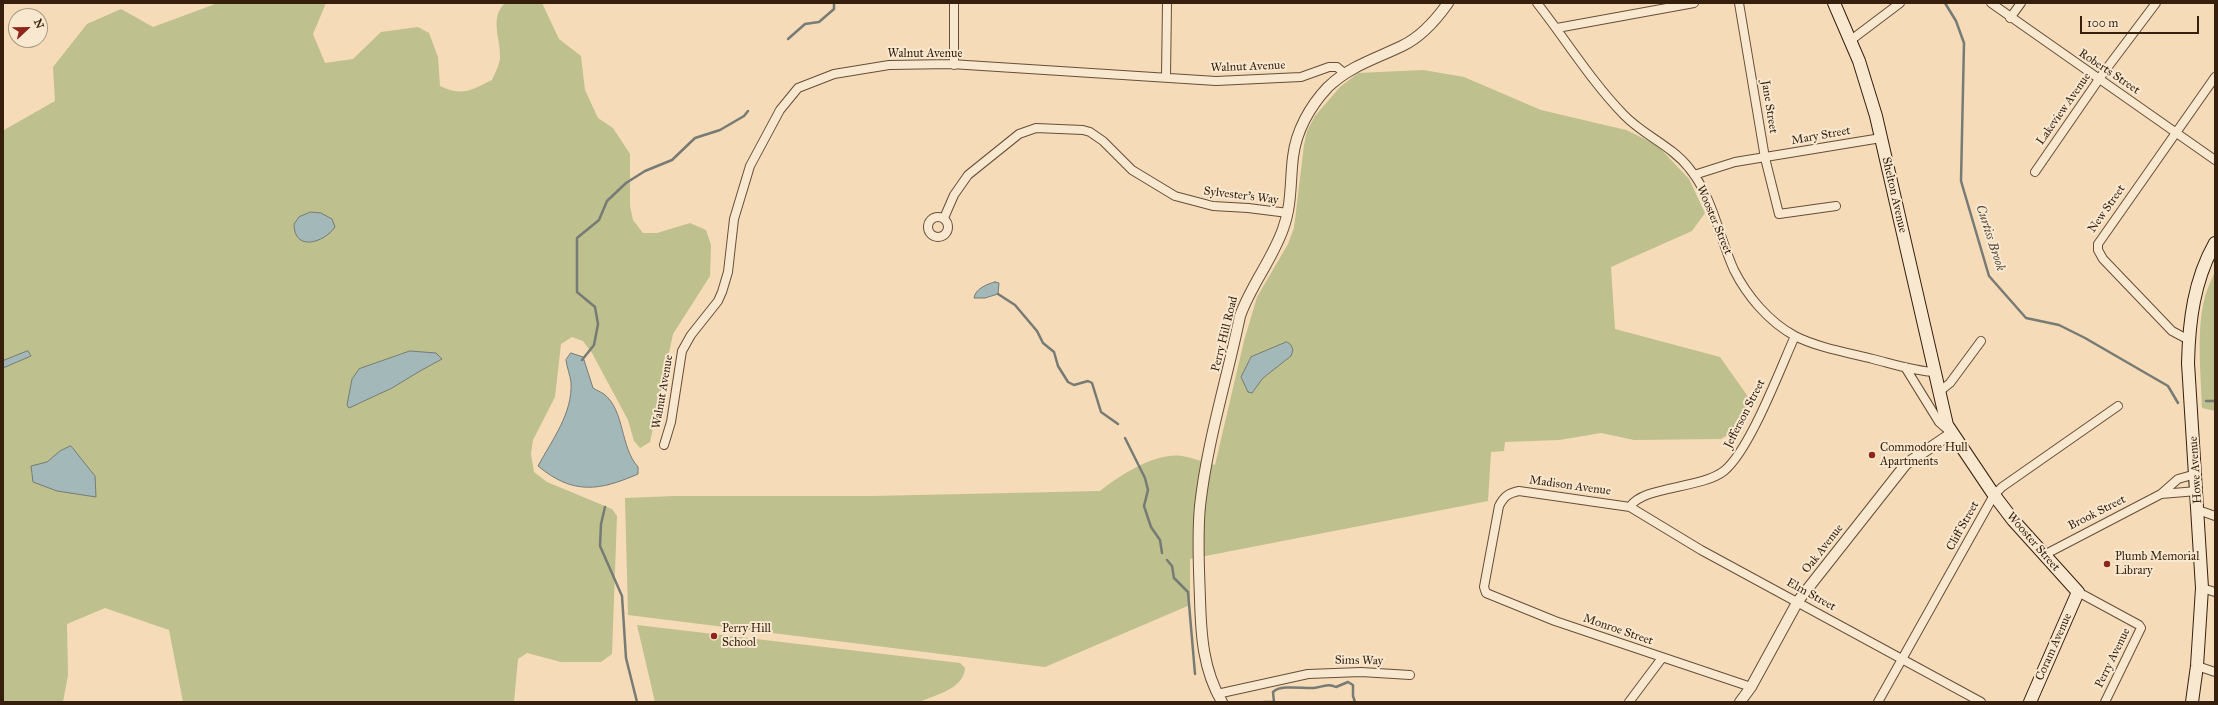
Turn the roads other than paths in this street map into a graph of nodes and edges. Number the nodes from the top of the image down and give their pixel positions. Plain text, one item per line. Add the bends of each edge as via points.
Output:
1 (954, 3) edge
2 (1167, 3) edge
3 (1448, 3) edge
4 (1537, 3) edge
5 (1694, 3) edge
6 (1739, 3) edge
7 (1834, 3) edge
8 (1900, 3) edge
9 (1991, 3) edge
10 (2021, 3) edge
11 (2156, 3) edge
12 (2010, 18) junction
13 (1557, 28) junction
14 (1851, 40) junction
15 (954, 65) junction
16 (1344, 73) junction
17 (1166, 77) junction
18 (2215, 77) edge
19 (2100, 80) junction
20 (2176, 132) junction
21 (1881, 138) junction
22 (1765, 158) junction
23 (2215, 160) edge
24 (2035, 172) dead end
25 (1694, 175) junction
26 (1836, 206) dead end
27 (1288, 213) junction
28 (944, 218) dead end
29 (2215, 243) edge
30 (1795, 336) junction
31 (2189, 340) junction
32 (1981, 341) dead end
33 (1905, 367) junction
34 (1935, 372) junction
35 (1939, 392) junction
36 (2118, 406) dead end
37 (1952, 433) junction
38 (664, 445) dead end
39 (2196, 474) junction
40 (2197, 491) junction
41 (2161, 494) junction
42 (1994, 495) junction
43 (1630, 507) junction
44 (2198, 510) junction
45 (2215, 516) edge
46 (2044, 556) junction
47 (1484, 587) joint
48 (2202, 588) junction
49 (2078, 592) junction
50 (2215, 592) edge
51 (1798, 601) junction
52 (2139, 624) joint
53 (1662, 658) junction
54 (1902, 659) junction
55 (2197, 666) junction
56 (2215, 672) edge
57 (1410, 675) dead end
58 (1751, 687) junction
59 (1219, 698) edge
60 (1629, 702) edge
61 (1740, 702) edge
62 (1878, 702) edge
63 (1981, 702) edge
64 (2030, 702) edge
65 (2105, 702) edge
66 (2192, 702) edge

1 - 15 street
2 - 17 street
3 - 16 street, Perry Hill Road via 1430,25 1408,42
4 - 13 street, Wooster Street
5 - 13 street
6 - 22 street, Jane Street
7 - 14 main road, Shelton Avenue
8 - 14 street
9 - 12 street, Roberts Street
10 - 12 street
11 - 19 street, Lakeview Avenue
12 - 19 street, Roberts Street
13 - 25 street, Wooster Street via 1625,116 1682,160
14 - 21 main road, Shelton Avenue via 1867,84
15 - 17 street, Walnut Avenue
15 - 38 street, Walnut Avenue via 889,65 834,74 798,88 789,97 750,166 734,219 728,272 722,292 682,351 671,422
16 - 17 street, Walnut Avenue via 1333,67 1300,77 1274,79 1216,81
16 - 27 street, Perry Hill Road via 1320,96 1301,129 1293,156
18 - 20 street, New Street
19 - 20 street, Roberts Street
19 - 24 street, Lakeview Avenue
20 - 23 street, Roberts Street
20 - 31 street, New Street via 2099,239 2097,247 2103,259 2172,331
21 - 22 street, Mary Street
21 - 34 main road, Shelton Avenue
22 - 25 street, Mary Street via 1735,162
22 - 26 street, Jane Street via 1778,214
25 - 30 street, Wooster Street via 1706,196 1734,270 1746,291 1760,308
27 - 28 street, Sylvester's Way via 1213,206 1175,196 1132,170 1103,141 1090,132 1036,128 1019,134 968,175
27 - 59 street, Perry Hill Road via 1278,241 1249,293 1240,316 1202,495 1199,547 1202,637 1206,662
29 - 31 main road, Howe Avenue via 2199,281 2190,322
30 - 33 street, Wooster Street via 1829,348
30 - 43 street, Jefferson Street via 1752,431 1730,465 1708,481 1639,497
31 - 39 main road, Howe Avenue via 2188,363
32 - 35 street via 1950,383
33 - 34 street, Wooster Street
33 - 37 street, Wooster Street via 1939,422
34 - 35 main road, Shelton Avenue
35 - 37 main road, Wooster Street
36 - 42 street, Cliff Street
37 - 42 main road, Wooster Street
37 - 51 street, Oak Avenue via 1906,464
39 - 40 main road, Howe Avenue
39 - 41 street, Brook Street via 2178,479
40 - 41 street, Brook Street
40 - 44 main road, Howe Avenue
41 - 46 street, Brook Street
42 - 46 main road, Wooster Street
42 - 54 street, Cliff Street
43 - 47 street, Madison Avenue via 1519,491 1511,493 1503,498 1499,506
43 - 51 street, Elm Street via 1701,550
44 - 45 street
44 - 48 main road, Howe Avenue
46 - 49 main road, Wooster Street
47 - 53 street, Monroe Street via 1490,596
48 - 50 street
48 - 55 main road, Howe Avenue
49 - 52 street, Wooster Street
49 - 64 main road, Coram Avenue
51 - 54 street, Elm Street
51 - 58 street, Oak Avenue
52 - 65 street, Perry Avenue via 2140,632
53 - 58 street, Monroe Street
53 - 60 street
54 - 62 street, Cliff Street
54 - 63 street, Elm Street
55 - 56 street
55 - 66 main road, Howe Avenue
57 - 59 street, Sims Way via 1361,672 1308,674
58 - 61 street, Oak Avenue

